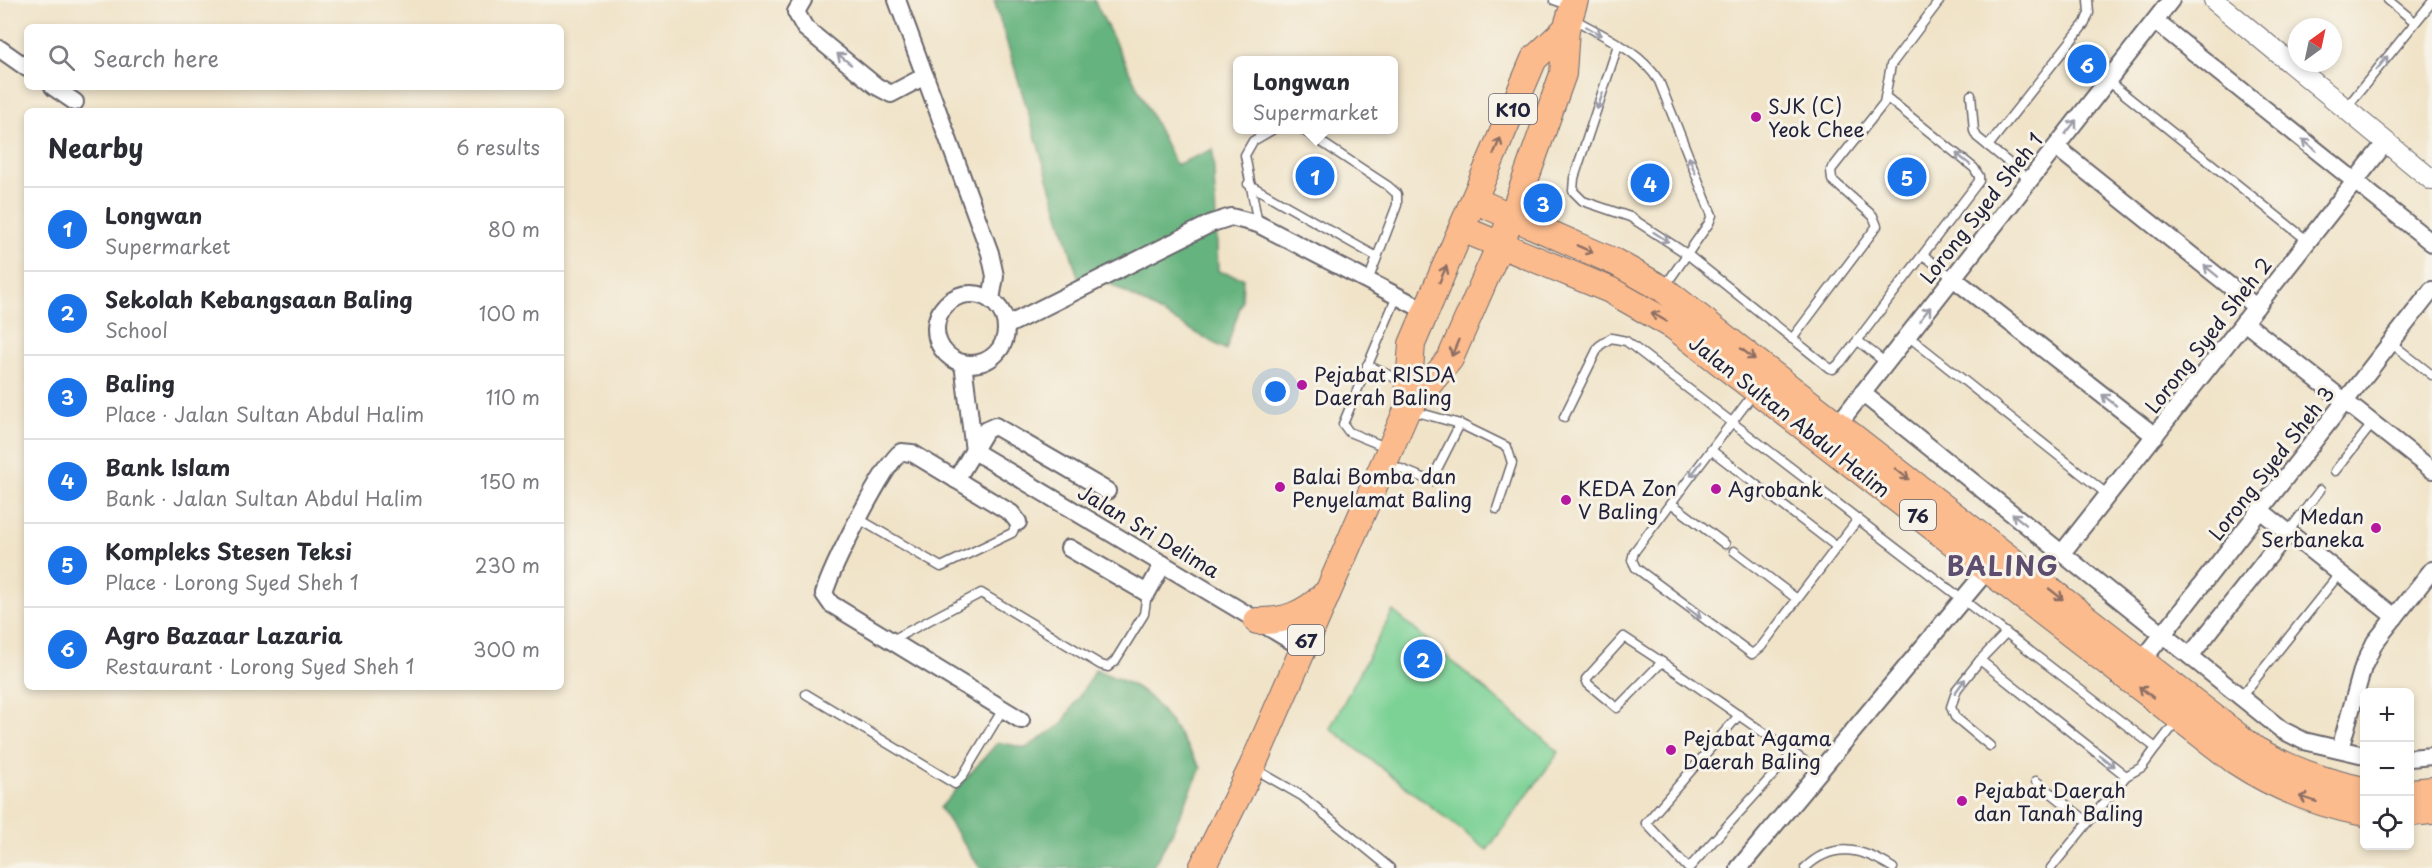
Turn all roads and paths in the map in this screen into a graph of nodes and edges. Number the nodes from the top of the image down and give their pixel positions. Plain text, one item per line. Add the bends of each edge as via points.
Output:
1 (803, 0) edge
2 (897, 0) edge
3 (1940, 0) edge
4 (2088, 0) edge
5 (2171, 0) edge
6 (2214, 0) edge
7 (2388, 0) edge
8 (2432, 2) edge
9 (1568, 10) edge
10 (2155, 21) junction
11 (2415, 22) junction
12 (1618, 45) junction
13 (0, 49) edge
14 (24, 66) edge
15 (925, 76) junction
16 (2108, 81) junction
17 (58, 90) edge
18 (1971, 95) dead end
19 (1886, 97) junction
20 (75, 102) dead end
21 (2345, 109) junction
22 (1264, 134) edge
23 (1310, 134) edge
24 (2386, 142) junction
25 (1988, 146) junction
26 (2056, 147) junction
27 (1532, 162) junction
28 (2030, 180) junction
29 (2432, 180) edge
30 (2355, 182) junction
31 (1248, 184) junction
32 (1474, 200) junction
33 (1512, 217) junction
34 (1258, 224) junction
35 (1462, 229) junction
36 (1550, 233) junction
37 (2308, 242) junction
38 (2432, 243) edge
39 (1500, 244) junction
40 (1687, 254) junction
41 (1923, 255) junction
42 (1377, 257) junction
43 (1953, 278) junction
44 (1368, 281) junction
45 (1663, 289) junction
46 (2432, 290) edge
47 (1397, 296) junction
48 (991, 300) junction
49 (2256, 307) junction
50 (1426, 312) junction
51 (2244, 322) junction
52 (1006, 327) junction
53 (1908, 336) junction
54 (1792, 339) junction
55 (1858, 341) junction
56 (2391, 343) junction
57 (963, 363) junction
58 (1886, 363) junction
59 (1368, 365) junction
60 (2432, 375) edge
61 (1409, 384) junction
62 (1756, 390) junction
63 (1862, 393) junction
64 (2345, 401) junction
65 (1407, 410) junction
66 (1564, 417) dead end
67 (1732, 423) junction
68 (2373, 423) junction
69 (1460, 424) junction
70 (1831, 433) junction
71 (2155, 436) junction
72 (1711, 450) junction
73 (974, 451) junction
74 (1387, 456) junction
75 (2432, 470) edge
76 (2335, 471) dead end
77 (956, 480) junction
78 (2320, 490) dead end
79 (1107, 491) dead end
80 (2108, 495) junction
81 (1671, 503) junction
82 (1497, 509) dead end
83 (2260, 510) junction
84 (859, 519) junction
85 (1858, 519) junction
86 (1018, 522) joint
87 (2288, 532) junction
88 (1725, 544) dead end
89 (1837, 547) junction
90 (1069, 548) dead end
91 (1734, 551) dead end
92 (2062, 553) junction
93 (1163, 564) junction
94 (1988, 569) junction
95 (2432, 570) edge
96 (2340, 573) junction
97 (1327, 592) junction
98 (1147, 593) junction
99 (1797, 599) junction
100 (1963, 600) junction
101 (2395, 617) junction
102 (1257, 621) junction
103 (2006, 633) junction
104 (2163, 634) junction
105 (891, 640) junction
106 (1303, 648) junction
107 (2190, 656) junction
108 (1980, 660) junction
109 (2142, 661) junction
110 (1662, 662) junction
111 (806, 694) dead end
112 (2241, 697) junction
113 (1003, 710) junction
114 (1739, 715) junction
115 (2179, 718) junction
116 (1021, 720) dead end
117 (1990, 746) dead end
118 (2157, 748) junction
119 (2340, 749) junction
120 (1793, 753) junction
121 (2360, 754) edge
122 (2432, 756) edge
123 (2414, 758) edge
124 (1252, 767) junction
125 (1819, 771) junction
126 (2126, 776) junction
127 (2036, 781) dead end
128 (2360, 789) edge
129 (2432, 790) edge
130 (2414, 792) edge
131 (2432, 811) edge
132 (2360, 812) edge
133 (2414, 813) edge
134 (2088, 822) junction
135 (1202, 868) edge
136 (1390, 868) edge
137 (1688, 868) edge
138 (1739, 868) edge
139 (1804, 868) edge
140 (1893, 868) edge
141 (2051, 868) edge

15 -> 1 street via 891,93 876,86 805,27 796,12
2 - 15 street
3 - 19 lane via 1891,65
4 - 25 lane via 2085,23
5 - 10 street, Lorong Syed Sheh 1
6 - 21 street
7 - 11 lane
8 - 11 lane
9 -> 12 lane
9 - 27 main road, K10 via 1563,74
32 -> 9 main road, K10 via 1534,59
10 - 16 street, Lorong Syed Sheh 1
30 -> 10 street
21 -> 11 lane
40 -> 12 lane via 1712,216 1659,81 1641,59
12 -> 40 lane via 1573,191 1583,201 1630,216
13 - 14 street
15 - 48 street via 990,253 995,276
26 -> 16 street, Lorong Syed Sheh 1
16 - 37 lane
17 - 20 street
18 - 25 lane via 1974,131
41 -> 19 lane via 1976,186 1979,176
19 - 54 lane via 1833,166 1830,176 1873,216 1877,226
21 - 24 street
22 - 31 lane via 1245,151
23 - 42 lane via 1397,194 1397,205
24 - 29 street
24 - 30 street, Lorong Syed Sheh 2
25 - 28 lane
26 - 28 street, Lorong Syed Sheh 1
49 -> 26 street
27 - 33 main road, K10
27 - 36 main road via 1532,188 1539,216
28 - 43 street, Lorong Syed Sheh 1
30 - 37 street, Lorong Syed Sheh 2
30 - 38 street
31 - 34 lane
31 - 42 lane
32 - 33 main road, Jalan Sultan Abdul Halim / 76
32 - 35 main road, 67
33 - 36 main road, Jalan Sultan Abdul Halim / 76
33 - 39 main road, 67
34 - 44 street
34 - 52 street via 1231,217 1212,223
35 - 39 main road, Jalan Sultan Abdul Halim / 76
50 -> 35 main road, 67
36 -> 45 main road, Jalan Sultan Abdul Halim / 76
37 - 49 street, Lorong Syed Sheh 2
62 -> 39 main road, Jalan Sultan Abdul Halim / 76 via 1673,326 1643,308
39 -> 65 main road, 67 via 1450,359
40 - 45 lane
40 - 54 lane
41 - 43 lane
41 - 55 lane
42 - 44 lane
53 -> 43 street, Lorong Syed Sheh 1
71 -> 43 street
44 - 47 street
45 -> 70 main road, Jalan Sultan Abdul Halim / 76
46 - 56 street, Lorong Syed Sheh 3
47 - 50 street
47 - 59 lane
48 - 52 street
48 - 57 street via 974,294 956,297 938,318 937,337 941,346
49 - 51 street, Lorong Syed Sheh 2
50 - 61 main road, 67 via 1412,344
51 - 64 street
51 - 71 street, Lorong Syed Sheh 2
52 - 57 street via 994,355
53 - 58 street, Lorong Syed Sheh 1
53 - 80 lane
54 - 55 lane via 1833,369
55 - 58 lane
56 - 60 lane
56 - 64 street, Lorong Syed Sheh 3
57 - 73 street
58 - 63 street, Lorong Syed Sheh 1
59 - 61 lane
59 - 74 lane via 1344,428
61 - 65 main road, 67
62 - 67 lane
62 - 70 main road, Jalan Sultan Abdul Halim / 76
63 - 70 street, Lorong Syed Sheh 1
92 -> 63 street
64 - 68 street
64 - 83 street, Lorong Syed Sheh 3
65 - 69 lane
65 - 74 main road, 67
66 - 67 lane via 1599,346 1618,338
67 - 72 lane
67 - 85 lane
68 - 75 street
68 - 76 lane
69 - 74 lane via 1431,481
69 - 82 lane via 1503,444 1510,452 1512,463
70 - 94 main road, Jalan Sultan Abdul Halim / 76
70 -> 109 main road, Jalan Sultan Abdul Halim / 76
71 - 80 street, Lorong Syed Sheh 2
72 -> 81 lane
72 - 89 lane
73 - 77 street
73 - 79 street via 989,428 998,427
73 - 93 street, Jalan Sri Delima
74 - 97 main road, 67
77 - 84 street via 912,453 901,452
77 - 86 street via 1011,513
78 - 87 lane
80 - 92 street, Lorong Syed Sheh 2
81 - 88 lane
81 -> 99 lane via 1634,552 1636,568 1752,654 1761,648
83 - 87 street
83 - 104 street, Lorong Syed Sheh 3
84 - 86 lane via 941,567 1012,533
84 - 105 street via 825,590 825,598
85 - 89 lane
85 - 100 lane
87 - 96 street
87 - 107 street
89 - 99 lane
90 - 98 street
91 - 99 lane
92 - 104 street
93 - 98 street
93 - 102 street, Jalan Sri Delima
94 - 100 street
115 -> 94 main road, Jalan Sultan Abdul Halim / 76
95 - 101 street
96 - 101 street
96 - 112 lane
97 - 102 main road via 1298,614
97 - 106 main road, 67
98 - 105 lane via 1144,614 1108,667 981,593
100 - 103 lane
100 - 125 street
101 - 119 street via 2375,642 2363,667
102 - 106 street, Jalan Sri Delima
103 - 108 lane
103 - 118 lane
104 - 107 street
104 - 109 street, Lorong Syed Sheh 3
105 - 113 street
106 - 124 main road, 67
107 - 112 street
117 -> 108 lane via 1964,725 1951,708 1957,689
108 -> 126 lane
109 - 128 main road, Jalan Sultan Abdul Halim / 76 via 2256,750 2282,765
110 - 110 lane via 1617,708 1587,684 1586,679 1624,637
110 - 114 lane
111 - 113 lane via 955,784
112 - 119 street via 2282,730 2304,741
113 - 116 street
114 - 120 lane
114 - 137 lane via 1646,823
115 - 118 lane
132 -> 115 main road, Jalan Sultan Abdul Halim / 76 via 2299,796 2267,782
118 - 126 lane via 2142,767
119 - 121 street
120 - 125 lane
120 - 137 lane
122 - 123 street
124 - 135 main road, 67
124 - 136 lane via 1302,796
125 - 138 street
126 - 134 lane
127 - 134 lane
129 - 130 main road
131 - 133 main road
134 - 141 lane
139 - 140 lane via 1834,849 1855,849

